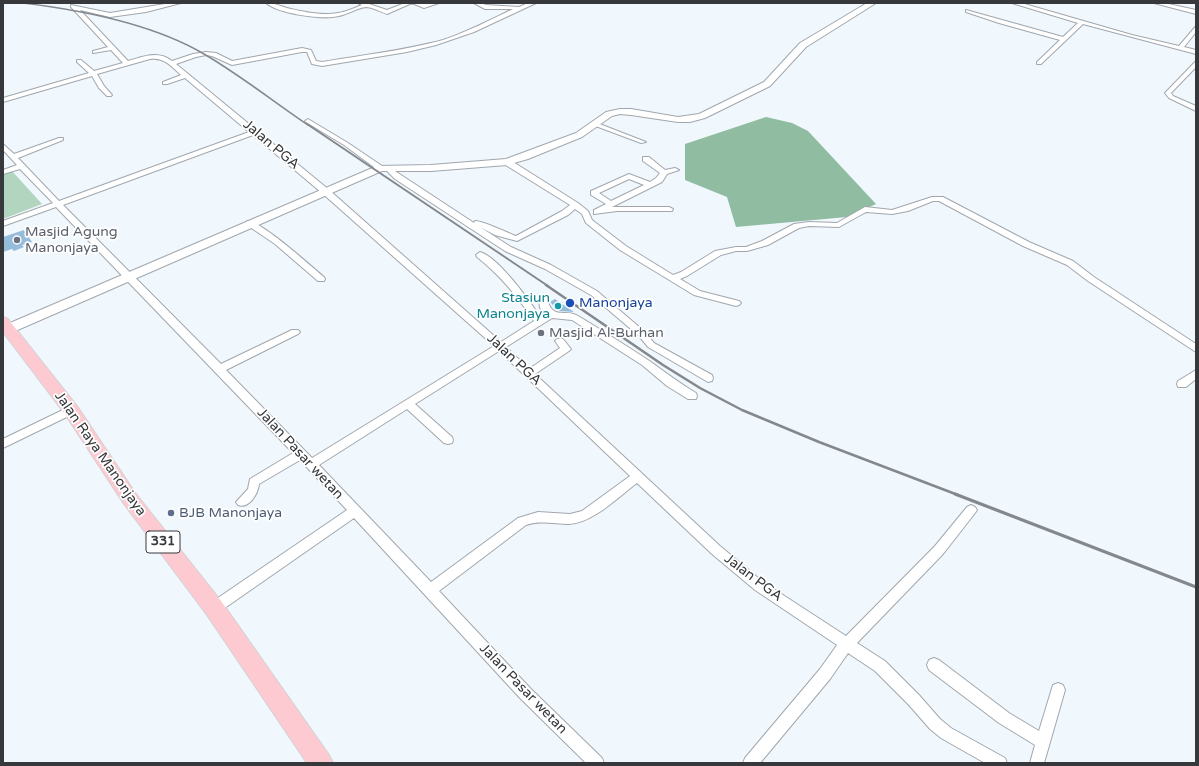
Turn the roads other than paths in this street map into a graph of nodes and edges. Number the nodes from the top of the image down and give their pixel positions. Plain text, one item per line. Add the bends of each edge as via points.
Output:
1 (178, 3) edge
2 (269, 3) edge
3 (410, 3) edge
4 (415, 3) edge
5 (436, 3) edge
6 (477, 3) edge
7 (533, 3) edge
8 (872, 3) edge
9 (1015, 3) edge
10 (1158, 3) edge
11 (364, 4) edge
12 (72, 5) edge
13 (517, 8) junction
14 (968, 11) dead end
15 (1196, 12) edge
16 (1081, 23) junction
17 (1196, 28) edge
18 (1064, 39) junction
19 (111, 48) junction
20 (1180, 48) junction
21 (95, 52) dead end
22 (1196, 52) edge
23 (79, 61) dead end
24 (126, 63) junction
25 (1039, 63) dead end
26 (1196, 63) edge
27 (170, 64) junction
28 (93, 73) junction
29 (184, 76) junction
30 (165, 83) dead end
31 (109, 95) dead end
32 (3, 100) edge
33 (1196, 109) edge
34 (308, 121) dead end
35 (595, 124) junction
36 (255, 132) junction
37 (61, 139) dead end
38 (643, 142) dead end
39 (3, 146) edge
40 (13, 157) junction
41 (646, 159) dead end
42 (507, 162) junction
43 (20, 166) junction
44 (385, 169) junction
45 (675, 170) dead end
46 (3, 172) edge
47 (664, 172) junction
48 (648, 184) junction
49 (325, 190) junction
50 (58, 204) junction
51 (610, 204) junction
52 (576, 205) junction
53 (597, 212) junction
54 (585, 213) junction
55 (651, 216) dead end
56 (461, 218) junction
57 (250, 223) junction
58 (3, 224) edge
59 (480, 255) dead end
60 (129, 277) junction
61 (321, 278) dead end
62 (673, 278) junction
63 (543, 299) dead end
64 (736, 302) dead end
65 (552, 314) junction
66 (539, 322) junction
67 (6, 326) edge
68 (295, 332) dead end
69 (560, 341) dead end
70 (500, 346) junction
71 (1196, 349) edge
72 (220, 369) junction
73 (528, 374) junction
74 (1196, 374) edge
75 (708, 378) dead end
76 (1182, 384) dead end
77 (692, 396) dead end
78 (408, 403) junction
79 (71, 410) junction
80 (448, 440) dead end
81 (3, 444) edge
82 (300, 454) junction
83 (310, 465) junction
84 (638, 476) junction
85 (242, 502) dead end
86 (971, 510) dead end
87 (355, 511) junction
88 (430, 590) junction
89 (214, 608) junction
90 (844, 641) junction
91 (934, 665) dead end
92 (1058, 690) dead end
93 (1042, 741) junction
94 (319, 762) edge
95 (597, 763) edge
96 (750, 763) edge
97 (1000, 763) edge
98 (1037, 763) edge

1 - 12 street via 110,15
2 - 11 street via 291,11 331,16
3 - 11 street via 387,12
4 - 5 street via 424,6
6 - 13 street via 485,7
7 - 13 street
8 - 35 main road via 803,45 767,84 702,116 675,120 614,112
9 - 16 street
10 - 15 street
12 - 19 street
13 - 27 street via 469,32 433,44 322,64 314,63 309,51 302,50 232,63 207,54
14 - 18 street
16 - 18 street
16 - 20 street
17 - 20 street
18 - 25 street
19 - 21 street
19 - 24 street
20 - 22 street
23 - 28 street
24 - 27 street, Jalan PGA via 155,55
24 - 28 street, Jalan PGA
26 - 33 street via 1168,93 1169,96
27 - 29 street, Jalan PGA
28 - 31 street
28 - 32 street, Jalan PGA
29 - 30 street
29 - 36 street, Jalan PGA
34 - 44 street
35 - 38 street
35 - 42 main road via 559,144
36 - 49 street, Jalan PGA
36 - 50 street
37 - 40 street
39 - 40 street, Jalan Pasar wetan
40 - 43 street, Jalan Pasar wetan
41 - 47 street
42 - 44 main road
42 - 52 street
43 - 46 street
43 - 50 street, Jalan Pasar wetan
44 - 49 main road
44 - 56 street
45 - 47 street
47 - 48 street via 659,180
48 - 51 street
48 - 51 street via 629,176 594,193
49 - 57 main road
49 - 70 street, Jalan PGA
50 - 58 street
50 - 60 street, Jalan Pasar wetan
51 - 53 street
52 - 54 street
52 - 56 street via 517,239
53 - 54 street
53 - 55 street via 617,209 665,209
54 - 62 street via 589,221 610,239
56 - 75 street via 508,249 548,267 594,293 642,334 651,345
57 - 60 main road
57 - 61 street via 278,242
59 - 66 street via 510,284
60 - 67 main road
60 - 72 street, Jalan Pasar wetan
62 - 64 street via 700,294
62 - 71 street via 725,250 746,249 765,243 797,226 839,225 862,210 892,212 930,199 940,199 1039,251 1075,266
63 - 65 street via 545,308
65 - 66 street
65 - 77 street via 574,317
66 - 70 street
67 - 79 main road, Jalan Raya Manonjaya / 331
68 - 72 street
69 - 73 street via 566,349
70 - 73 street, Jalan PGA
70 - 78 street
72 - 82 street, Jalan Pasar wetan
73 - 84 street, Jalan PGA
74 - 76 street
78 - 80 street
78 - 83 street
79 - 81 street
79 - 89 main road, Jalan Raya Manonjaya / 331 via 130,499
82 - 83 street, Jalan Pasar wetan
82 - 85 street via 254,482 252,495
83 - 87 street, Jalan Pasar wetan
84 - 88 street via 578,519 531,517 522,521
84 - 90 street, Jalan PGA via 716,550 759,586
86 - 90 street via 939,550
87 - 88 street, Jalan Pasar wetan
87 - 89 street
88 - 95 street, Jalan Pasar wetan via 525,693
89 - 94 main road, Jalan Raya Manonjaya / 331
90 - 96 street via 825,674
90 - 97 street, Jalan PGA via 885,670 946,733
91 - 93 street via 1004,718
92 - 93 street
93 - 98 street

